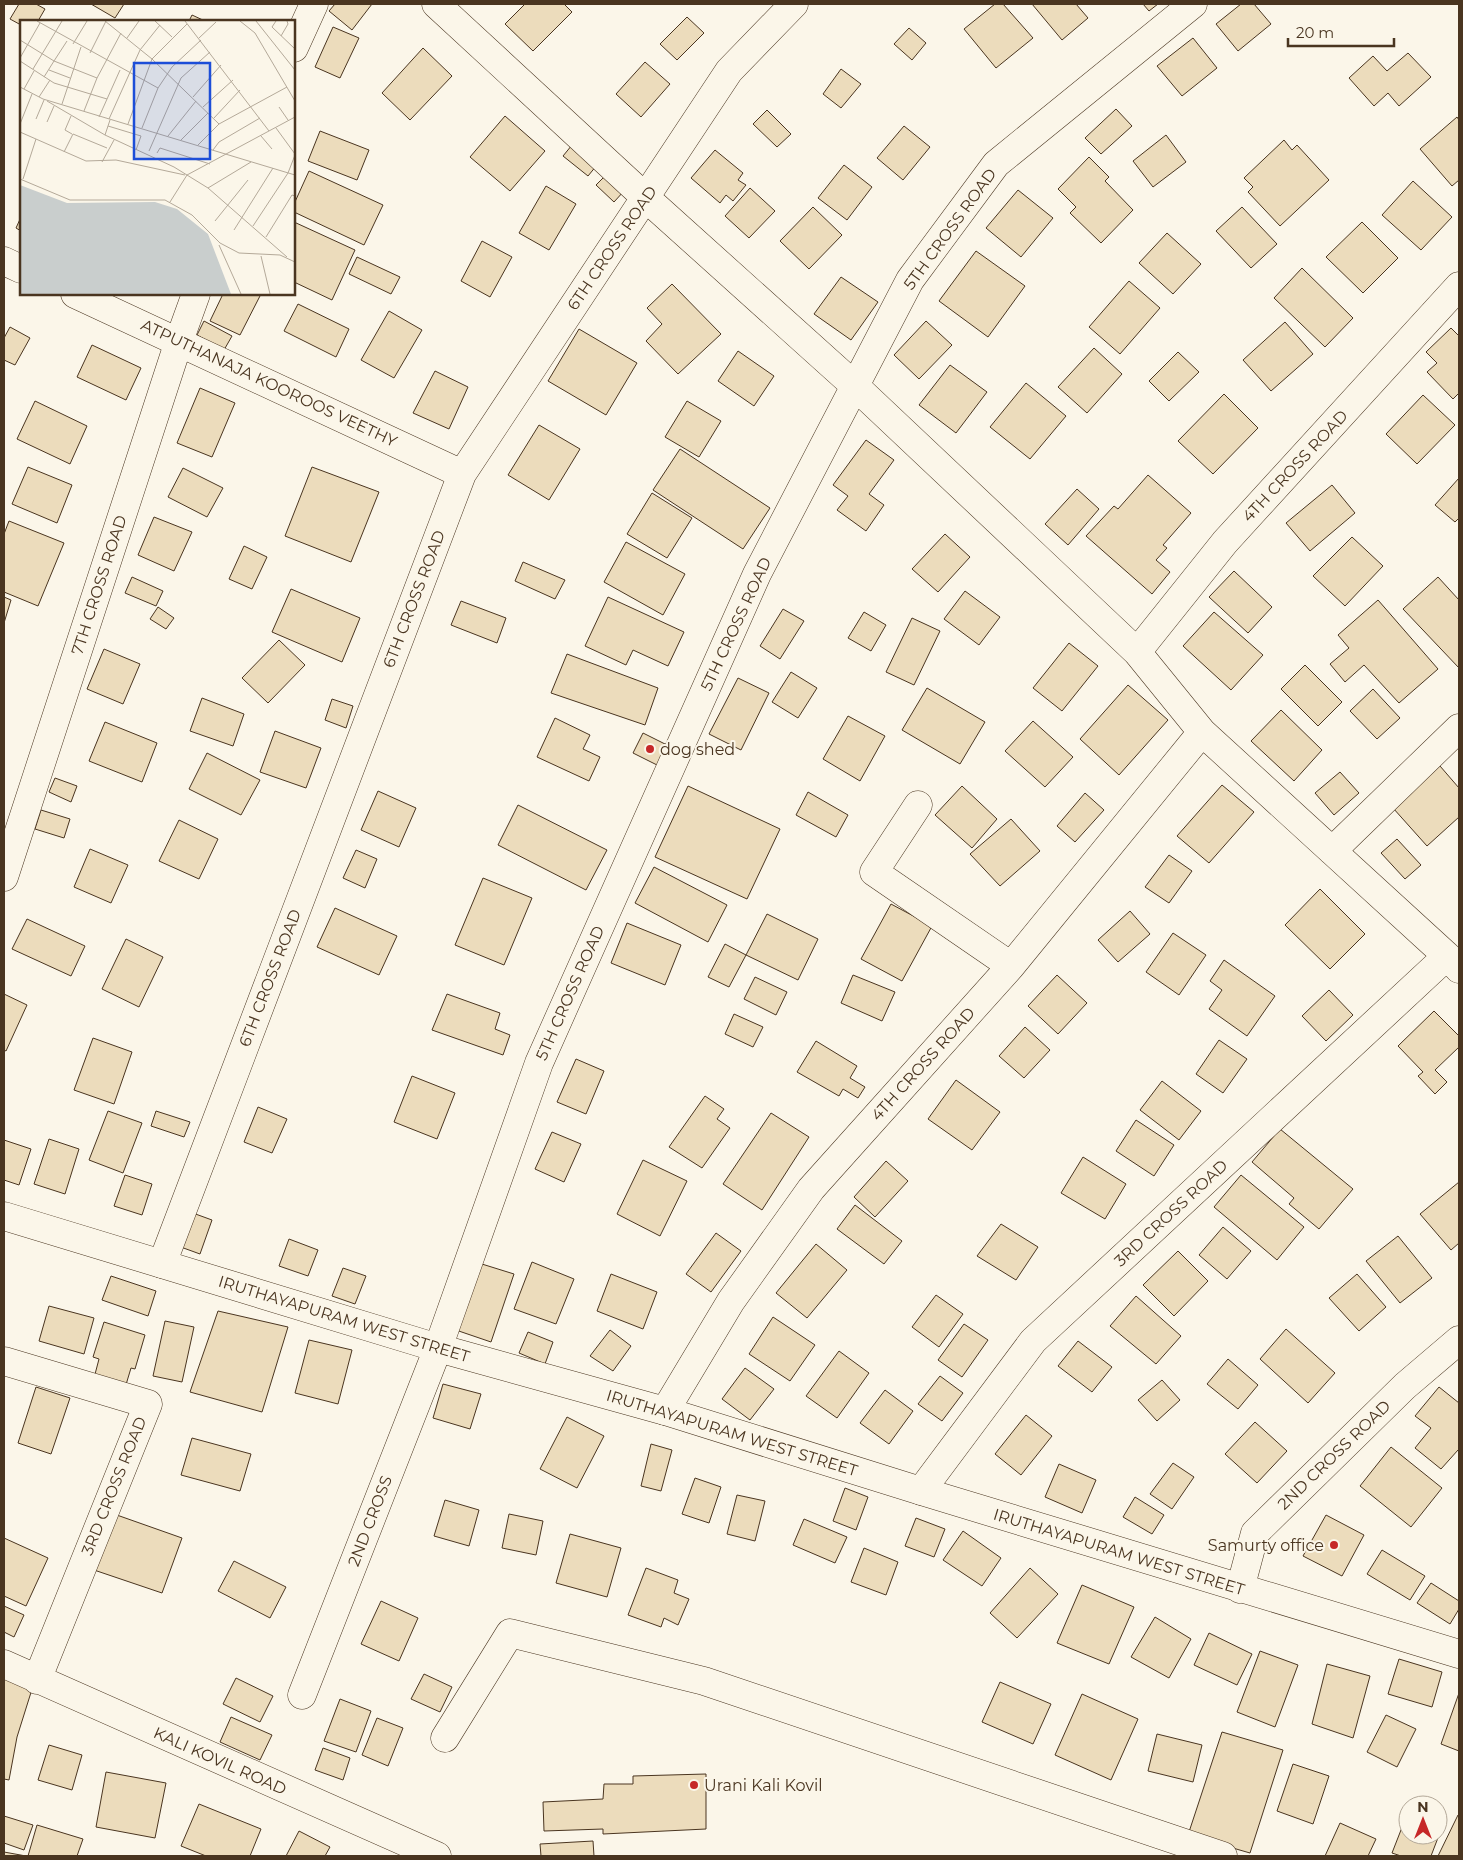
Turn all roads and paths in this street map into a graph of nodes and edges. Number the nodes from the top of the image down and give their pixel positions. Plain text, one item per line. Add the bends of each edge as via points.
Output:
1 (314, 4) edge
2 (436, 4) edge
3 (794, 4) edge
4 (1192, 4) edge
5 (295, 46) edge
6 (646, 198) junction
7 (4, 261) edge
8 (20, 269) edge
9 (1459, 286) edge
10 (77, 295) edge
11 (196, 295) edge
12 (179, 341) junction
13 (855, 386) junction
14 (462, 474) junction
15 (1137, 652) junction
16 (1459, 728) edge
17 (1202, 732) junction
18 (918, 805) dead end
19 (1332, 851) junction
20 (4, 877) edge
21 (1453, 962) edge
22 (1011, 966) junction
23 (4, 1216) edge
24 (162, 1264) junction
25 (1459, 1340) edge
26 (438, 1348) junction
27 (4, 1361) edge
28 (665, 1411) junction
29 (920, 1491) junction
30 (1240, 1589) junction
31 (1459, 1654) edge
32 (4, 1664) edge
33 (37, 1680) junction
34 (302, 1695) dead end
35 (445, 1738) dead end
36 (437, 1856) edge
37 (1223, 1856) edge

1 - 5 street
2 - 6 street
3 - 6 street, 6TH CROSS ROAD via 729,71
4 - 13 street, 5TH CROSS ROAD via 996,164 910,280
6 - 13 street
6 - 14 street, 6TH CROSS ROAD
7 - 8 street
9 - 15 street, 4TH CROSS ROAD via 1225,542
10 - 12 street, ATPUTHANAJA KOOROOS VEETHY
11 - 12 street, 7TH CROSS ROAD
12 - 14 street, ATPUTHANAJA KOOROOS VEETHY
12 - 20 street, 7TH CROSS ROAD
13 - 15 street
13 - 26 street, 5TH CROSS ROAD via 758,574 539,1063
14 - 24 street, 6TH CROSS ROAD
15 - 17 street
16 - 19 street
17 - 19 street
17 - 22 street, 4TH CROSS ROAD
18 - 22 street via 874,872
19 - 21 street
21 - 29 street, 3RD CROSS ROAD via 1033,1342
22 - 28 street, 4TH CROSS ROAD via 811,1189 731,1302
23 - 24 street, IRUTHAYAPURAM WEST STREET
24 - 26 street, IRUTHAYAPURAM WEST STREET
25 - 30 street, 2ND CROSS ROAD via 1405,1386 1255,1532
26 - 28 street, IRUTHAYAPURAM WEST STREET
26 - 34 street, 2ND CROSS
27 - 33 street, 3RD CROSS ROAD via 148,1404
28 - 29 street, IRUTHAYAPURAM WEST STREET
29 - 30 street, IRUTHAYAPURAM WEST STREET
30 - 31 street, IRUTHAYAPURAM WEST STREET
32 - 33 street, KALI KOVIL ROAD
33 - 36 street, KALI KOVIL ROAD
35 - 37 street via 510,1632 704,1681

